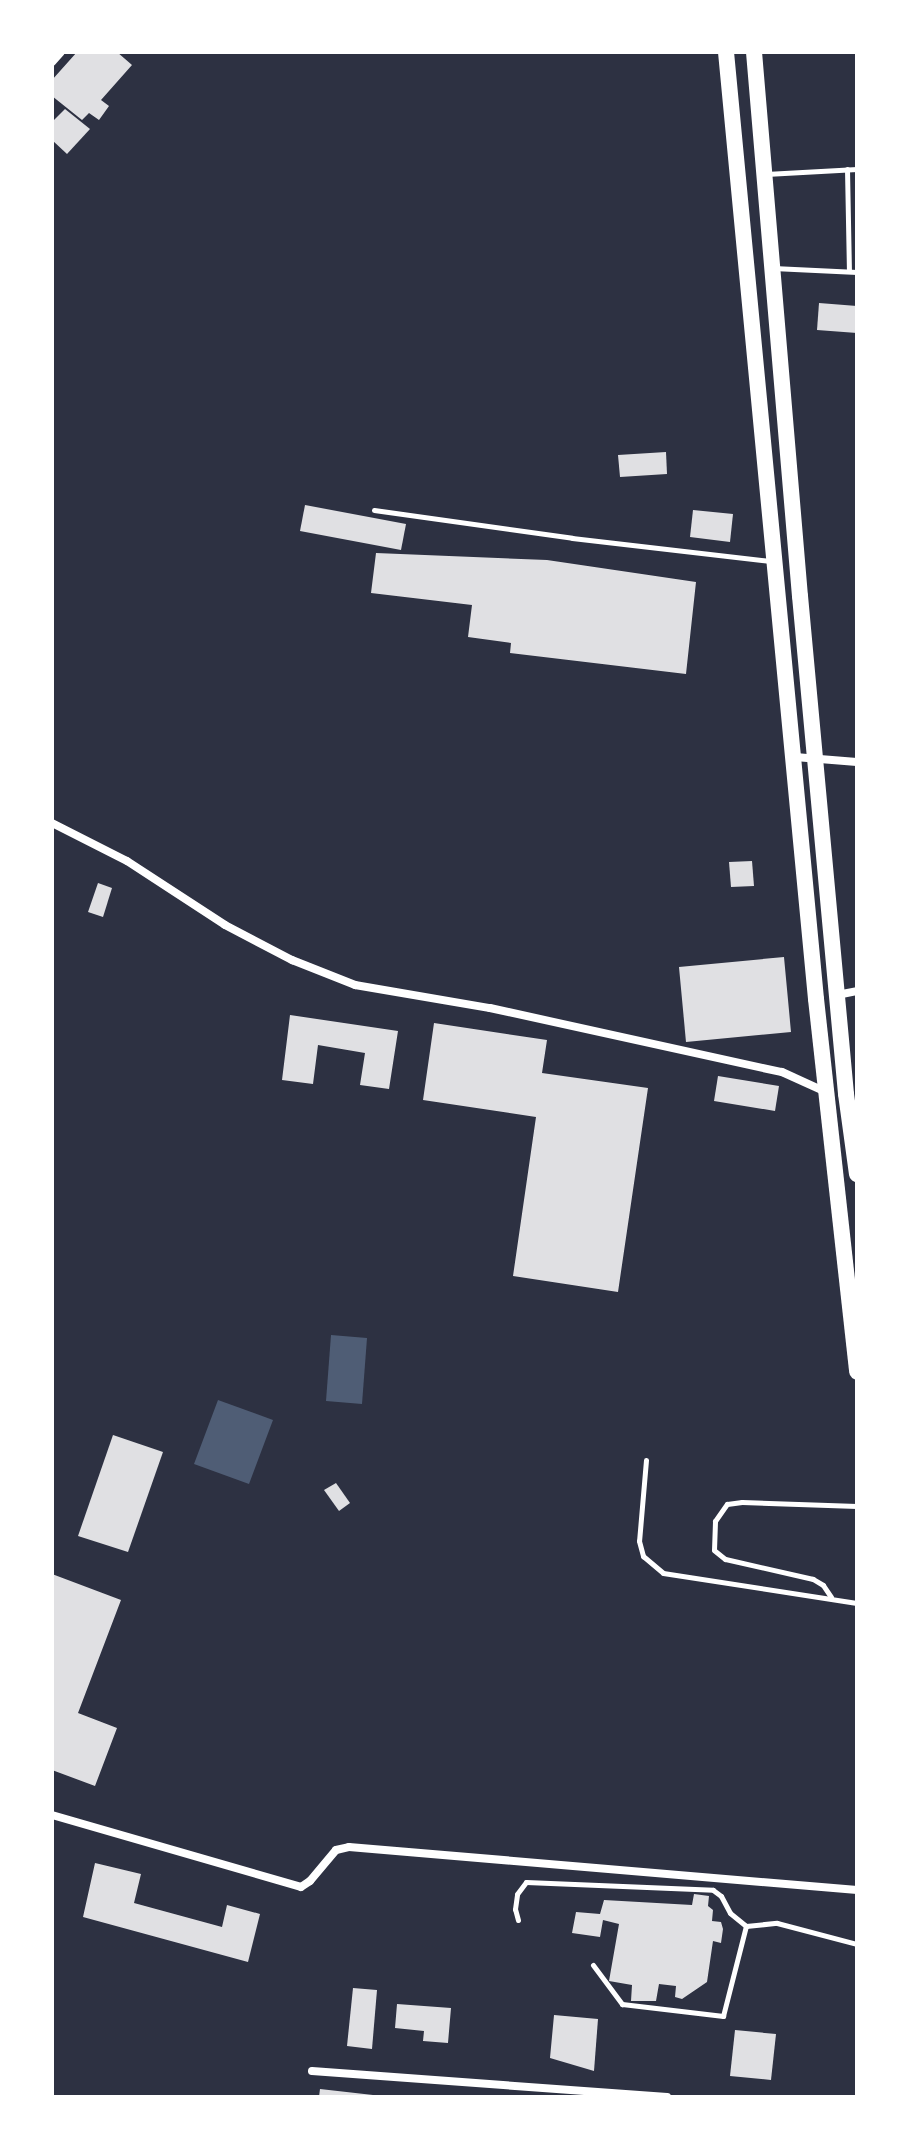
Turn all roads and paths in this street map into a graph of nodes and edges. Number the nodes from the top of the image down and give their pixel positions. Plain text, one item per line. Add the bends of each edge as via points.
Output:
1 (61, 52) edge
2 (726, 52) edge
3 (754, 52) edge
4 (52, 62) edge
5 (847, 169) junction
6 (857, 169) edge
7 (765, 174) junction
8 (772, 268) junction
9 (849, 271) junction
10 (857, 272) edge
11 (374, 510) dead end
12 (776, 561) junction
13 (795, 757) junction
14 (815, 758) junction
15 (857, 762) edge
16 (53, 826) edge
17 (857, 991) edge
18 (837, 995) junction
19 (827, 1092) junction
20 (857, 1174) edge
21 (857, 1372) edge
22 (646, 1460) dead end
23 (857, 1506) edge
24 (832, 1598) junction
25 (857, 1603) edge
26 (52, 1815) edge
27 (857, 1890) edge
28 (518, 1920) dead end
29 (746, 1926) junction
30 (857, 1944) edge
31 (593, 1965) dead end
32 (312, 2071) dead end
33 (667, 2097) edge

1 - 4 street
2 - 12 main road
3 - 7 main road
5 - 6 lane
5 - 7 lane
5 - 9 lane
7 - 8 main road
8 - 9 lane
8 - 14 main road
9 - 10 lane
11 - 12 lane
12 - 13 main road
13 - 14 street
13 - 19 main road
14 - 15 street
14 - 18 main road
16 - 19 street via 127,861 225,925 355,985 490,1008 782,1072
17 - 18 street
18 - 20 main road
19 - 21 main road
22 - 24 lane via 639,1541 643,1556 663,1573
23 - 24 lane via 742,1502 727,1504 715,1521 714,1550 725,1559 813,1579
24 - 25 lane
26 - 27 street via 301,1887 336,1850 349,1847
28 - 29 lane via 517,1894 526,1882 713,1890
29 - 30 lane via 777,1923
29 - 31 lane via 723,2016 622,2004
32 - 33 street

